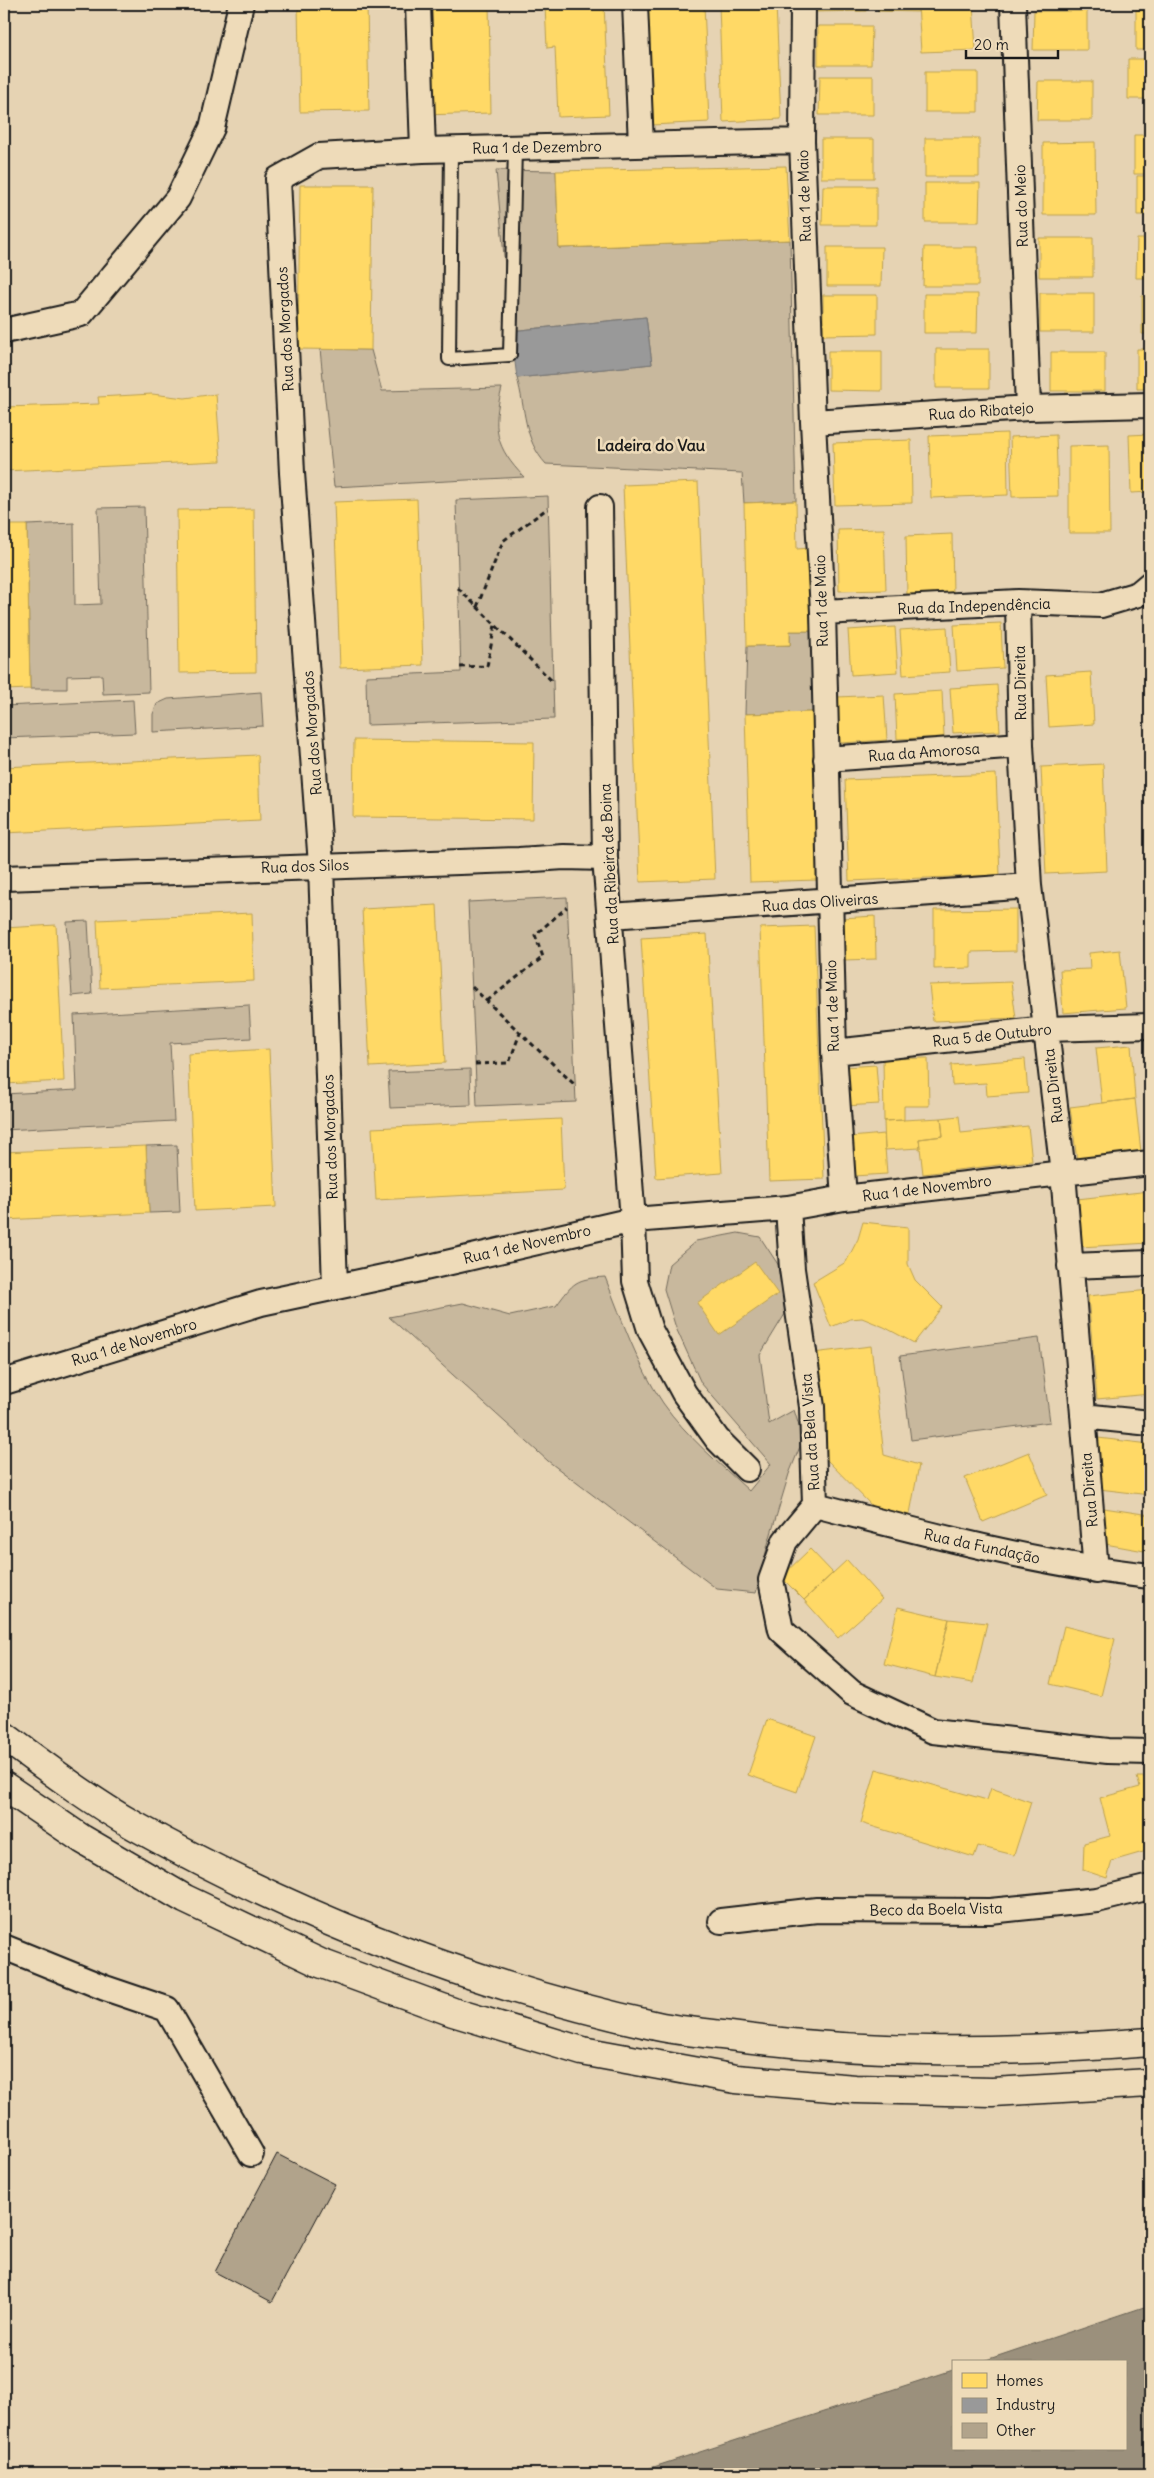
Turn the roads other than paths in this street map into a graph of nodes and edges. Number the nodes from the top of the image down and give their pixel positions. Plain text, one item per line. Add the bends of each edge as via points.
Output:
1 (241, 4) edge
2 (418, 4) edge
3 (635, 4) edge
4 (803, 4) edge
5 (1014, 4) edge
6 (802, 141) junction
7 (641, 145) junction
8 (515, 148) junction
9 (451, 149) junction
10 (423, 150) junction
11 (278, 179) joint
12 (4, 331) edge
13 (1150, 405) edge
14 (1028, 408) junction
15 (813, 422) junction
16 (600, 507) dead end
17 (1150, 584) edge
18 (1018, 602) junction
19 (823, 612) junction
20 (1021, 745) junction
21 (826, 759) junction
22 (605, 858) junction
23 (321, 866) junction
24 (4, 878) edge
25 (1029, 886) junction
26 (829, 902) junction
27 (611, 916) junction
28 (1150, 1026) edge
29 (1046, 1029) junction
30 (834, 1052) junction
31 (1150, 1164) edge
32 (1063, 1173) junction
33 (844, 1198) junction
34 (788, 1208) junction
35 (633, 1220) junction
36 (1150, 1262) edge
37 (1070, 1266) junction
38 (335, 1287) junction
39 (4, 1382) edge
40 (1083, 1416) junction
41 (1150, 1423) edge
42 (747, 1470) dead end
43 (815, 1505) junction
44 (1096, 1570) junction
45 (1150, 1576) edge
46 (4, 1736) edge
47 (1150, 1752) edge
48 (4, 1786) edge
49 (1150, 1887) edge
50 (721, 1921) dead end
51 (4, 1947) edge
52 (1150, 2042) edge
53 (1150, 2083) edge
54 (251, 2154) dead end

1 - 12 street via 212,128 178,198 81,314
2 - 10 street
3 - 7 street
4 - 6 street, Rua 1 de Maio
5 - 14 street, Rua do Meio
6 - 7 street, Rua 1 de Dezembro
6 - 15 street, Rua 1 de Maio
7 - 8 street, Rua 1 de Dezembro
8 - 9 street, Rua 1 de Dezembro
8 - 9 lane via 510,355 449,359
9 - 10 street, Rua 1 de Dezembro
10 - 11 street, Rua 1 de Dezembro via 319,156
11 - 23 street, Rua dos Morgados via 292,473
13 - 14 street, Rua do Ribatejo
14 - 15 street, Rua do Ribatejo
15 - 19 street, Rua 1 de Maio
16 - 22 street, Rua da Ribeira de Boina
17 - 18 street, Rua da Independência via 1138,594 1101,604
18 - 19 street, Rua da Independência
18 - 20 street, Rua Direita
19 - 21 street, Rua 1 de Maio
20 - 21 street, Rua da Amorosa
20 - 25 street, Rua Direita
21 - 26 street, Rua 1 de Maio
22 - 23 street, Rua dos Silos via 564,856
22 - 27 street, Rua da Ribeira de Boina
23 - 24 street, Rua dos Silos
23 - 38 street, Rua dos Morgados
25 - 26 street, Rua das Oliveiras
25 - 29 street, Rua Direita
26 - 27 street, Rua das Oliveiras
26 - 30 street, Rua 1 de Maio
27 - 35 street, Rua da Ribeira de Boina
28 - 29 street, Rua 5 de Outubro
29 - 30 street, Rua 5 de Outubro
29 - 32 street, Rua Direita
30 - 33 street, Rua 1 de Maio
31 - 32 street, Rua 1 de Novembro
32 - 33 street, Rua 1 de Novembro
32 - 37 street, Rua Direita
33 - 34 street, Rua 1 de Novembro
34 - 35 street, Rua 1 de Novembro
34 - 43 street, Rua da Bela Vista via 792,1270 812,1407
35 - 38 street, Rua 1 de Novembro
35 - 42 street, Rua da Ribeira de Boina via 635,1281 650,1330 684,1393 717,1439
36 - 37 street
37 - 40 street, Rua Direita
38 - 39 street, Rua 1 de Novembro via 261,1303
40 - 41 street
40 - 44 street, Rua Direita
43 - 44 street, Rua da Fundação via 929,1534
43 - 47 street, Rua da Bela Vista via 785,1541 771,1580 781,1630 852,1693 933,1731 1108,1751
44 - 45 street, Rua da Fundação
46 - 52 main road via 133,1825 230,1874 338,1926 498,1985 659,2027 790,2044 927,2051 1056,2049
48 - 53 main road via 82,1839 185,1899 320,1963 453,2012 582,2051 736,2079 855,2089 992,2092
49 - 50 street, Beco da Boela Vista via 1097,1900 990,1910 817,1910
51 - 54 street via 167,2009

